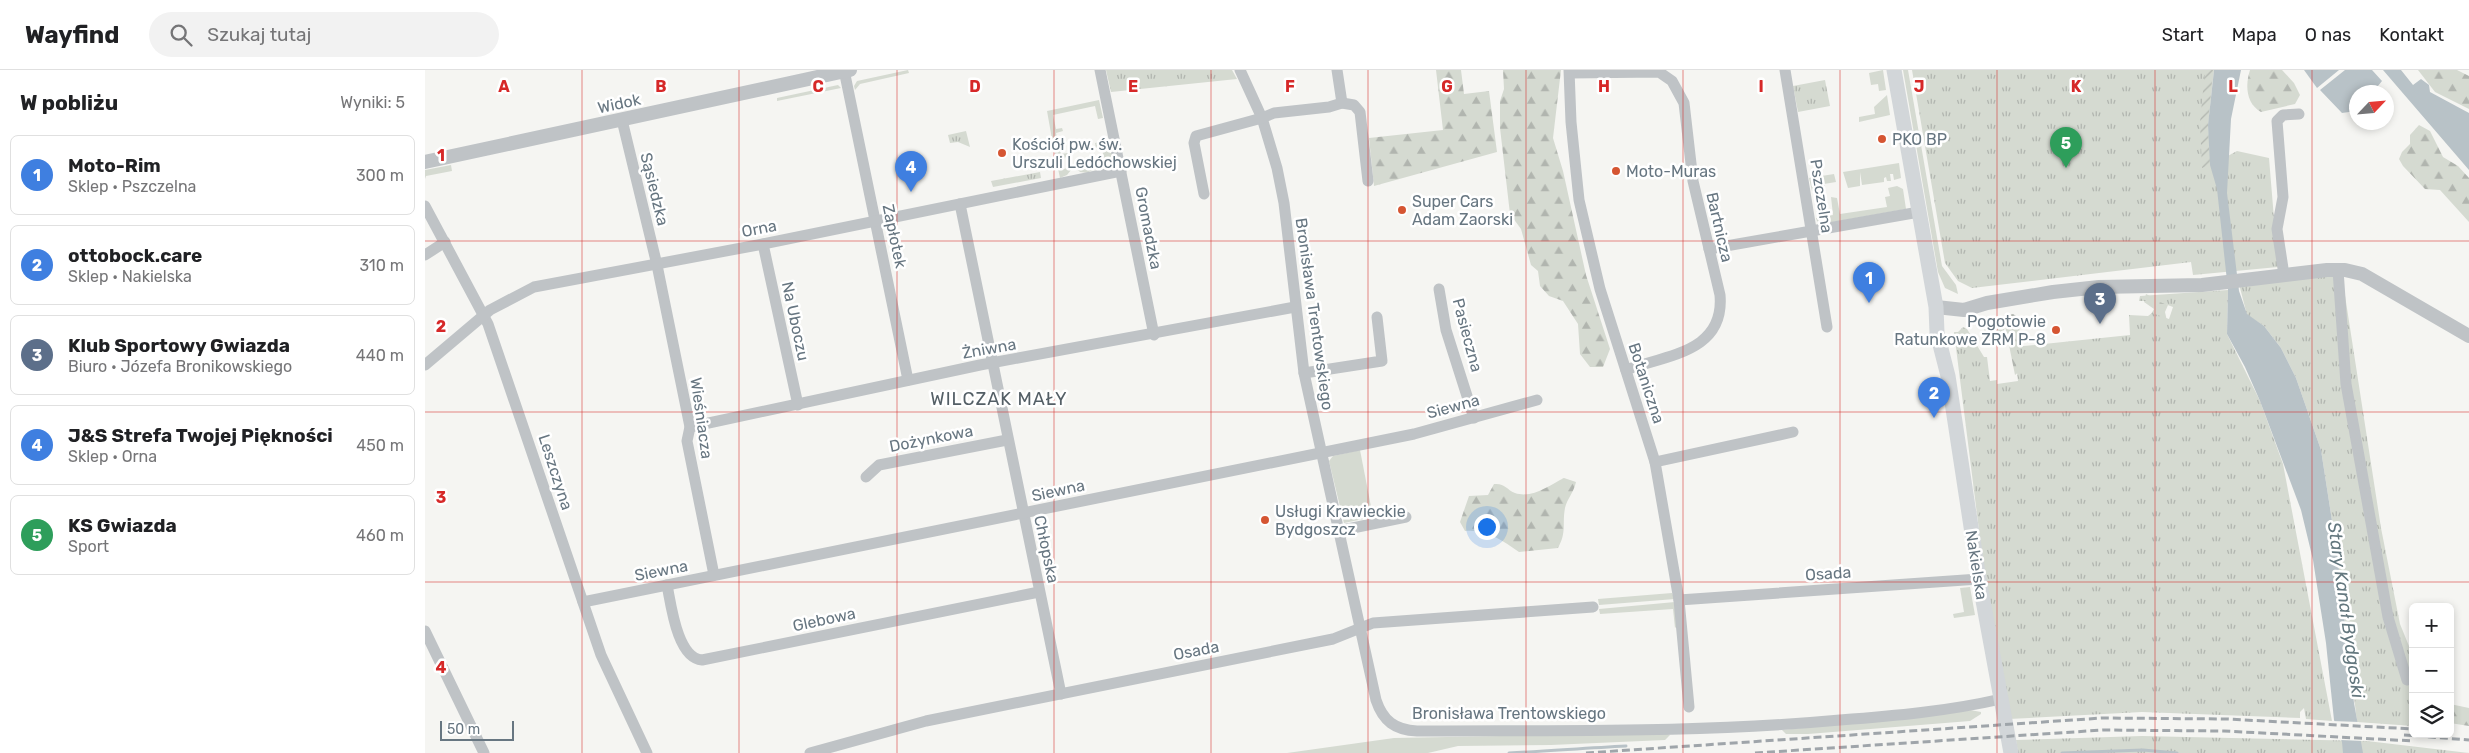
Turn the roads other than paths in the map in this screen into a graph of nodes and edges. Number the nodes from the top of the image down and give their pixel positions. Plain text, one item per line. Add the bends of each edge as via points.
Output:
1 (846, 70) edge
2 (1099, 70) edge
3 (1240, 70) edge
4 (1337, 70) edge
5 (1785, 70) edge
6 (1894, 70) edge
7 (1570, 71) edge
8 (1342, 103) junction
9 (2299, 114) dead end
10 (1262, 118) junction
11 (622, 120) junction
12 (425, 162) edge
13 (1121, 171) junction
14 (1368, 181) dead end
15 (1204, 194) dead end
16 (959, 204) junction
17 (425, 206) edge
18 (1919, 212) junction
19 (875, 220) junction
20 (1811, 232) junction
21 (445, 242) junction
22 (763, 244) junction
23 (1709, 249) junction
24 (425, 255) edge
25 (657, 265) junction
26 (2338, 270) junction
27 (2284, 274) junction
28 (1439, 289) dead end
29 (1295, 307) junction
30 (1936, 307) junction
31 (485, 316) junction
32 (1377, 317) dead end
33 (1827, 327) dead end
34 (1153, 335) junction
35 (2469, 336) edge
36 (992, 364) junction
37 (425, 365) edge
38 (1626, 370) junction
39 (1304, 373) junction
40 (907, 380) junction
41 (1537, 400) dead end
42 (798, 405) junction
43 (1474, 418) junction
44 (690, 427) junction
45 (1793, 432) dead end
46 (1007, 440) junction
47 (1321, 452) junction
48 (1655, 462) junction
49 (866, 477) dead end
50 (1023, 514) junction
51 (1406, 516) dead end
52 (1338, 531) junction
53 (714, 575) junction
54 (1979, 580) junction
55 (667, 585) junction
56 (1039, 592) junction
57 (1679, 600) junction
58 (583, 602) junction
59 (1593, 607) dead end
60 (1361, 630) junction
61 (425, 631) edge
62 (2407, 680) dead end
63 (1061, 694) junction
64 (2001, 699) junction
65 (1689, 707) dead end
66 (484, 753) edge
67 (647, 753) edge
68 (810, 753) edge
69 (2011, 753) edge

1 - 11 street, Widok
1 - 19 street, Zapłotek
2 - 13 street, Gromadzka
3 - 10 street, Bronisława Trentowskiego
4 - 8 street
5 - 20 street, Pszczelna
6 - 18 main road, Nakielska
7 - 23 street, Bartnicza via 1654,71 1672,81 1686,108 1693,181
7 - 38 street, Botaniczna via 1571,122 1579,200 1600,289
8 - 10 street via 1274,113
8 - 14 street via 1354,105 1360,112
9 - 27 street via 2283,115 2277,121 2283,197 2277,229
10 - 15 street via 1196,136 1195,149
10 - 29 street, Bronisława Trentowskiego via 1283,198
11 - 12 street, Widok
11 - 25 street, Sąsiedzka
13 - 16 street, Orna
13 - 34 street, Gromadzka
16 - 19 street, Orna
16 - 36 street, Chłopska
17 - 21 street, Leszczyna
18 - 20 street
18 - 30 main road, Nakielska
19 - 22 street, Orna
19 - 40 street, Zapłotek
20 - 23 street
20 - 33 street, Pszczelna
21 - 24 street
21 - 31 street, Leszczyna
22 - 25 street, Orna
22 - 42 street, Na Uboczu
23 - 38 street, Bartnicza via 1721,304 1711,334 1687,350
25 - 31 street, Orna via 534,288 490,310
25 - 44 street, Wieśniacza
26 - 27 street
26 - 35 street via 2362,274
26 - 62 street via 2346,384 2388,617
27 - 30 street via 2220,283 2099,287 2053,292 1964,310
28 - 43 street, Pasieczna via 1446,330
29 - 34 street, Żniwna
29 - 39 street, Bronisława Trentowskiego
30 - 54 main road, Nakielska via 1946,331 1950,360 1948,376
31 - 37 street, Orna
31 - 58 street, Leszczyna
32 - 39 street via 1382,361
34 - 36 street, Żniwna via 1121,338
36 - 40 street, Żniwna
36 - 46 street, Chłopska
38 - 48 street, Botaniczna
39 - 47 street, Bronisława Trentowskiego
40 - 42 street, Żniwna
41 - 43 street, Siewna
42 - 44 street, Żniwna
43 - 47 street, Siewna via 1414,434
44 - 53 street, Wieśniacza via 687,440
45 - 48 street
46 - 49 street, Dożynkowa via 879,465
46 - 50 street, Chłopska
47 - 50 street, Siewna
47 - 52 street, Bronisława Trentowskiego
48 - 57 street, Botaniczna
50 - 53 street, Siewna
50 - 56 street, Chłopska
51 - 52 street
52 - 60 street, Bronisława Trentowskiego
53 - 55 street, Siewna
54 - 57 street, Osada
54 - 64 main road, Nakielska
55 - 56 street, Glebowa via 675,624 686,650 692,658 701,660
55 - 58 street, Siewna
56 - 63 street, Chłopska
57 - 65 street, Botaniczna
58 - 67 street, Leszczyna via 601,656
59 - 60 street, Osada via 1373,624
60 - 63 street, Osada via 1333,639
60 - 64 street, Bronisława Trentowskiego via 1379,708 1392,726 1407,731 1741,728 1940,711
61 - 66 street
63 - 68 street, Osada via 927,720
64 - 69 main road, Nakielska

